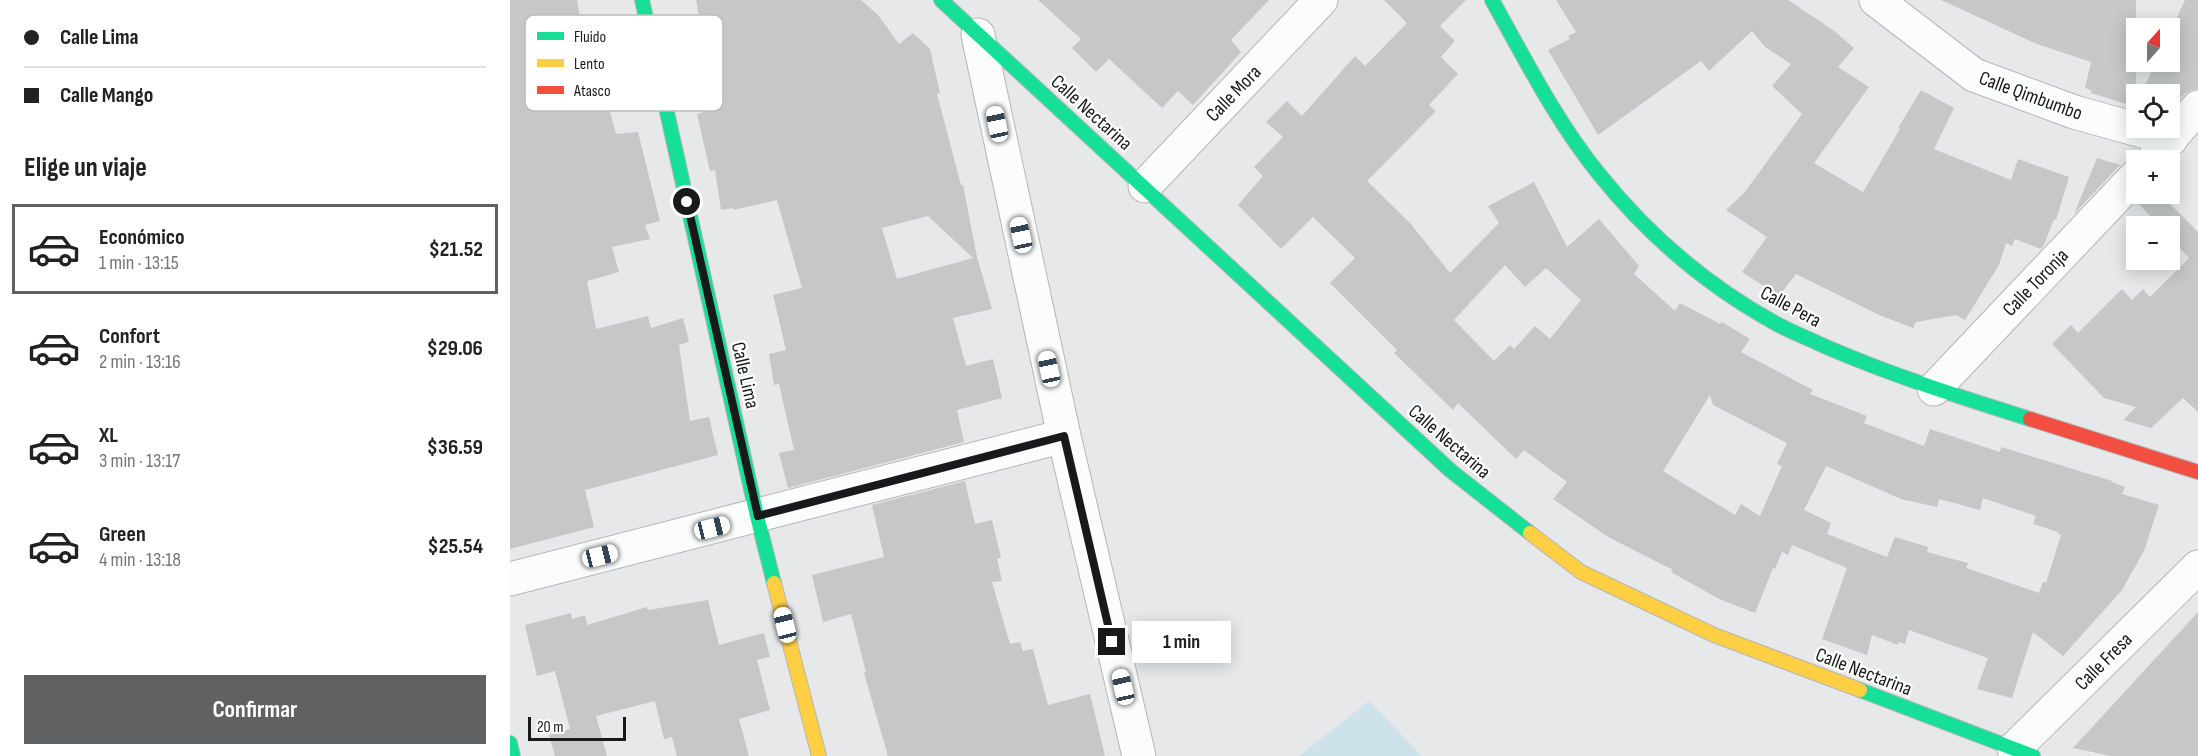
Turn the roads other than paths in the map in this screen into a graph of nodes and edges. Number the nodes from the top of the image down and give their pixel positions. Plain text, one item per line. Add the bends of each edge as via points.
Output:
1 (642, 0) edge
2 (941, 0) edge
3 (1322, 0) edge
4 (1492, 0) edge
5 (1876, 0) edge
6 (645, 15) edge
7 (978, 35) junction
8 (2198, 107) edge
9 (667, 111) edge
10 (2161, 150) edge
11 (1145, 186) junction
12 (2126, 186) edge
13 (1934, 388) junction
14 (1064, 436) junction
15 (2198, 472) edge
16 (758, 516) junction
17 (2198, 567) edge
18 (510, 579) edge
19 (510, 743) edge
20 (2018, 754) edge
21 (513, 756) edge
22 (819, 756) edge
23 (1139, 756) edge

1 - 6 street, Calle Lima
2 - 7 street, Calle Nectarina
3 - 11 street, Calle Mora
4 - 13 street, Calle Pera via 1591,166 1644,224 1703,274 1776,323 1849,357
5 - 10 street, Calle Qimbumbo via 1974,75
7 - 11 street, Calle Nectarina
7 - 14 street
8 - 10 street
9 - 16 street, Calle Lima
11 - 20 street, Calle Nectarina via 1451,471 1581,572 1714,634
12 - 13 street, Calle Toronja
13 - 15 street, Calle Pera
14 - 16 street
14 - 23 street
16 - 18 street
16 - 22 street, Calle Lima
17 - 20 street, Calle Fresa
19 - 21 street

